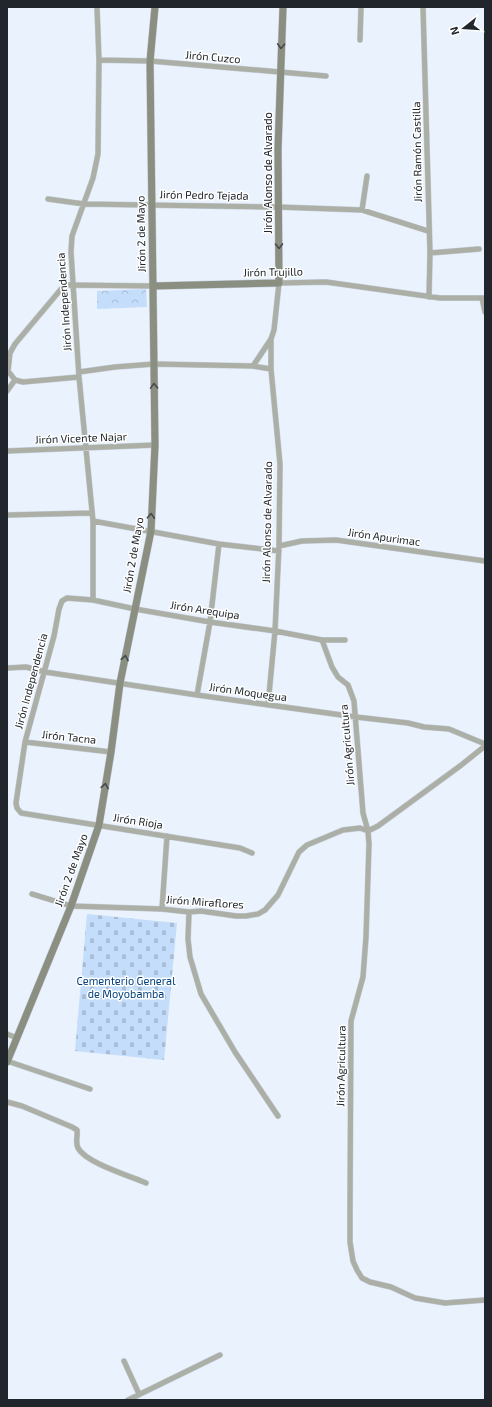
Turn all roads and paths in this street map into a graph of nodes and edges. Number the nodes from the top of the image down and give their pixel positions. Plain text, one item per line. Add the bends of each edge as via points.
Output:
1 (97, 7) edge
2 (155, 7) edge
3 (283, 7) edge
4 (361, 7) edge
5 (423, 7) edge
6 (360, 40) dead end
7 (98, 60) junction
8 (150, 61) junction
9 (280, 73) junction
10 (326, 76) dead end
11 (367, 176) dead end
12 (48, 199) dead end
13 (84, 204) junction
14 (151, 204) junction
15 (278, 207) junction
16 (362, 210) junction
17 (428, 231) junction
18 (479, 248) dead end
19 (430, 254) junction
20 (279, 283) junction
21 (73, 286) junction
22 (154, 286) junction
23 (429, 296) junction
24 (484, 298) edge
25 (485, 312) edge
26 (271, 339) junction
27 (154, 364) junction
28 (252, 366) junction
29 (271, 368) junction
30 (79, 375) junction
31 (15, 380) junction
32 (7, 391) edge
33 (156, 445) junction
34 (86, 448) junction
35 (7, 451) edge
36 (92, 513) junction
37 (7, 515) edge
38 (93, 521) junction
39 (151, 531) junction
40 (219, 544) junction
41 (279, 548) junction
42 (485, 561) edge
43 (93, 600) junction
44 (62, 601) joint
45 (135, 609) junction
46 (210, 622) junction
47 (275, 631) junction
48 (322, 640) junction
49 (345, 640) dead end
50 (7, 668) edge
51 (44, 672) junction
52 (120, 682) junction
53 (197, 695) junction
54 (268, 705) junction
55 (356, 717) junction
56 (25, 742) junction
57 (485, 745) edge
58 (111, 752) junction
59 (20, 813) joint
60 (99, 825) junction
61 (368, 831) junction
62 (167, 836) junction
63 (252, 853) dead end
64 (32, 894) dead end
65 (71, 906) junction
66 (162, 909) junction
67 (189, 912) junction
68 (7, 1034) edge
69 (17, 1038) junction
70 (7, 1062) edge
71 (90, 1090) dead end
72 (7, 1102) edge
73 (278, 1116) dead end
74 (146, 1183) dead end
75 (485, 1300) edge
76 (220, 1355) dead end
77 (124, 1361) dead end
78 (139, 1394) junction
79 (128, 1400) edge

1 - 7 street, Jirón Independencia
2 - 8 main road, Jirón 2 de Mayo
3 -> 9 main road, Jirón Alonso de Alvarado
4 - 6 street
5 - 17 street, Jirón Ramón Castilla
7 - 8 street, Jirón Cuzco
7 - 13 street, Jirón Independencia via 98,154
8 - 9 street, Jirón Cuzco
8 - 14 main road, Jirón 2 de Mayo
9 - 10 street, Jirón Cuzco
9 - 15 main road, Jirón Alonso de Alvarado
11 - 16 street
12 - 13 street, Jirón Pedro Tejada
13 - 14 street, Jirón Pedro Tejada
13 - 21 street, Jirón Independencia via 72,236
14 - 15 street, Jirón Pedro Tejada
14 - 22 main road, Jirón 2 de Mayo
15 - 16 street, Jirón Pedro Tejada
15 -> 20 main road, Jirón Alonso de Alvarado
16 - 17 street, Jirón Pedro Tejada
17 - 19 street, Jirón Ramón Castilla
18 - 19 street
19 - 23 street, Jirón Ramón Castilla
20 - 22 main road, Jirón Trujillo
20 - 23 street, Jirón Trujillo via 326,282
20 - 26 street, Jirón Alonso de Alvarado
21 - 22 street, Jirón Trujillo
21 - 30 street, Jirón Independencia
21 - 31 street, Jirón Trujillo via 62,288 15,344 10,353 8,371
22 - 27 main road, Jirón 2 de Mayo
23 - 24 street, Jirón Trujillo
24 - 25 street
26 - 28 street, Jirón Alonso de Alvarado
26 - 29 street, Jirón Alonso de Alvarado
27 - 28 street
27 - 30 street via 115,367
33 -> 27 main road, Jirón 2 de Mayo
28 - 29 street
29 - 41 street, Jirón Alonso de Alvarado via 280,464
30 - 31 street via 23,382
30 - 34 street, Jirón Independencia
31 - 32 street
33 - 34 street, Jirón Vicente Najar
39 -> 33 main road, Jirón 2 de Mayo
34 - 35 street, Jirón Vicente Najar
34 - 36 street, Jirón Independencia
36 - 37 street
36 - 38 street, Jirón Independencia
38 - 39 street, Jirón Apurimac
38 - 43 street, Jirón Independencia
39 - 40 street, Jirón Apurimac
39 - 45 main road, Jirón 2 de Mayo
40 - 41 street, Jirón Apurimac
40 - 46 street
41 - 42 street, Jirón Apurimac via 302,541 336,540
41 - 47 street, Jirón Alonso de Alvarado
43 - 44 street, Jirón Arequipa via 67,598
43 - 45 street, Jirón Arequipa
44 - 51 street, Jirón Independencia
45 - 46 street, Jirón Arequipa
52 -> 45 main road, Jirón 2 de Mayo
46 - 47 street, Jirón Arequipa
46 - 53 street
47 - 48 street, Jirón Arequipa
47 - 54 street, Jirón Alonso de Alvarado
48 - 49 street, Jirón Arequipa
48 - 55 street, Jirón Agricultura via 332,667 338,677 348,685
50 - 51 street, Jirón Moquegua via 26,667
51 - 52 street, Jirón Moquegua
51 - 56 street, Jirón Independencia
52 - 53 street, Jirón Moquegua
52 - 58 main road, Jirón 2 de Mayo
53 - 54 street, Jirón Moquegua
54 - 55 street, Jirón Moquegua
55 - 57 street, Jirón Moquegua via 449,729
55 - 61 street, Jirón Agricultura via 362,813
56 - 58 street, Jirón Tacna
56 - 59 street, Jirón Independencia via 16,803
57 - 61 street via 407,806
60 -> 58 main road, Jirón 2 de Mayo
59 - 60 street, Jirón Rioja
60 - 62 street, Jirón Rioja
60 - 65 main road, Jirón 2 de Mayo
61 - 67 street, Jirón Miraflores via 360,828 343,830 307,845 299,852 278,894 265,910 258,914 246,916
61 - 75 street, Jirón Agricultura via 363,977 351,1021 350,1242 353,1261 362,1278 415,1298 445,1303
62 - 63 street, Jirón Rioja via 240,848
62 - 66 street
64 - 65 street, Jirón Miraflores
65 - 66 street, Jirón Miraflores
65 - 69 main road, Jirón 2 de Mayo
66 - 67 street, Jirón Miraflores
67 - 73 street via 190,957 201,994 234,1052
68 - 69 street
69 - 70 main road, Jirón 2 de Mayo
70 - 71 street
72 - 74 street via 72,1127 78,1133 77,1147 92,1161
76 - 78 street
77 - 78 street
78 - 79 street

